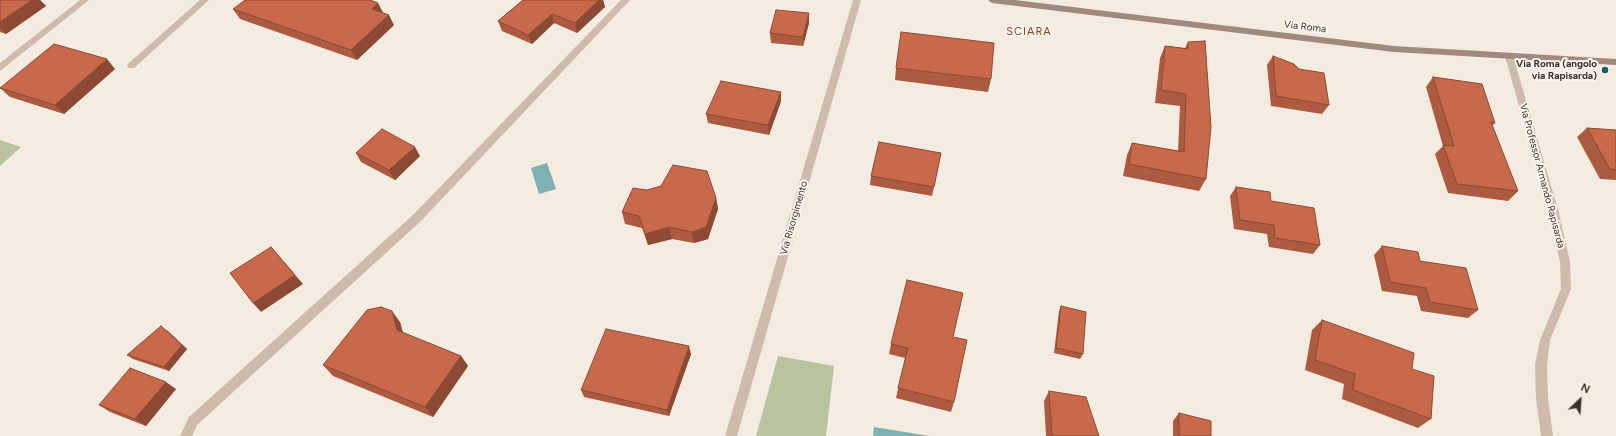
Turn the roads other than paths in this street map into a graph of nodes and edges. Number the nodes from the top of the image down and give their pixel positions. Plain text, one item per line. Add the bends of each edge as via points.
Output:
1 (85, 0) edge
2 (205, 0) edge
3 (626, 0) edge
4 (857, 0) edge
5 (992, 0) edge
6 (1024, 2) edge
7 (1509, 56) junction
8 (1616, 62) edge
9 (131, 66) dead end
10 (0, 68) edge
11 (186, 436) edge
12 (731, 436) edge
13 (1547, 436) edge

1 - 10 street
2 - 9 street
3 - 11 street via 417,218 193,421
4 - 12 street, Via Risorgimento
5 - 6 main road, Via Roma
6 - 7 main road, Via Roma via 1394,49
7 - 8 main road, Via Roma
7 - 13 street, Via Professor Armando Rapisarda via 1554,213 1565,262 1566,290 1545,340 1541,365

